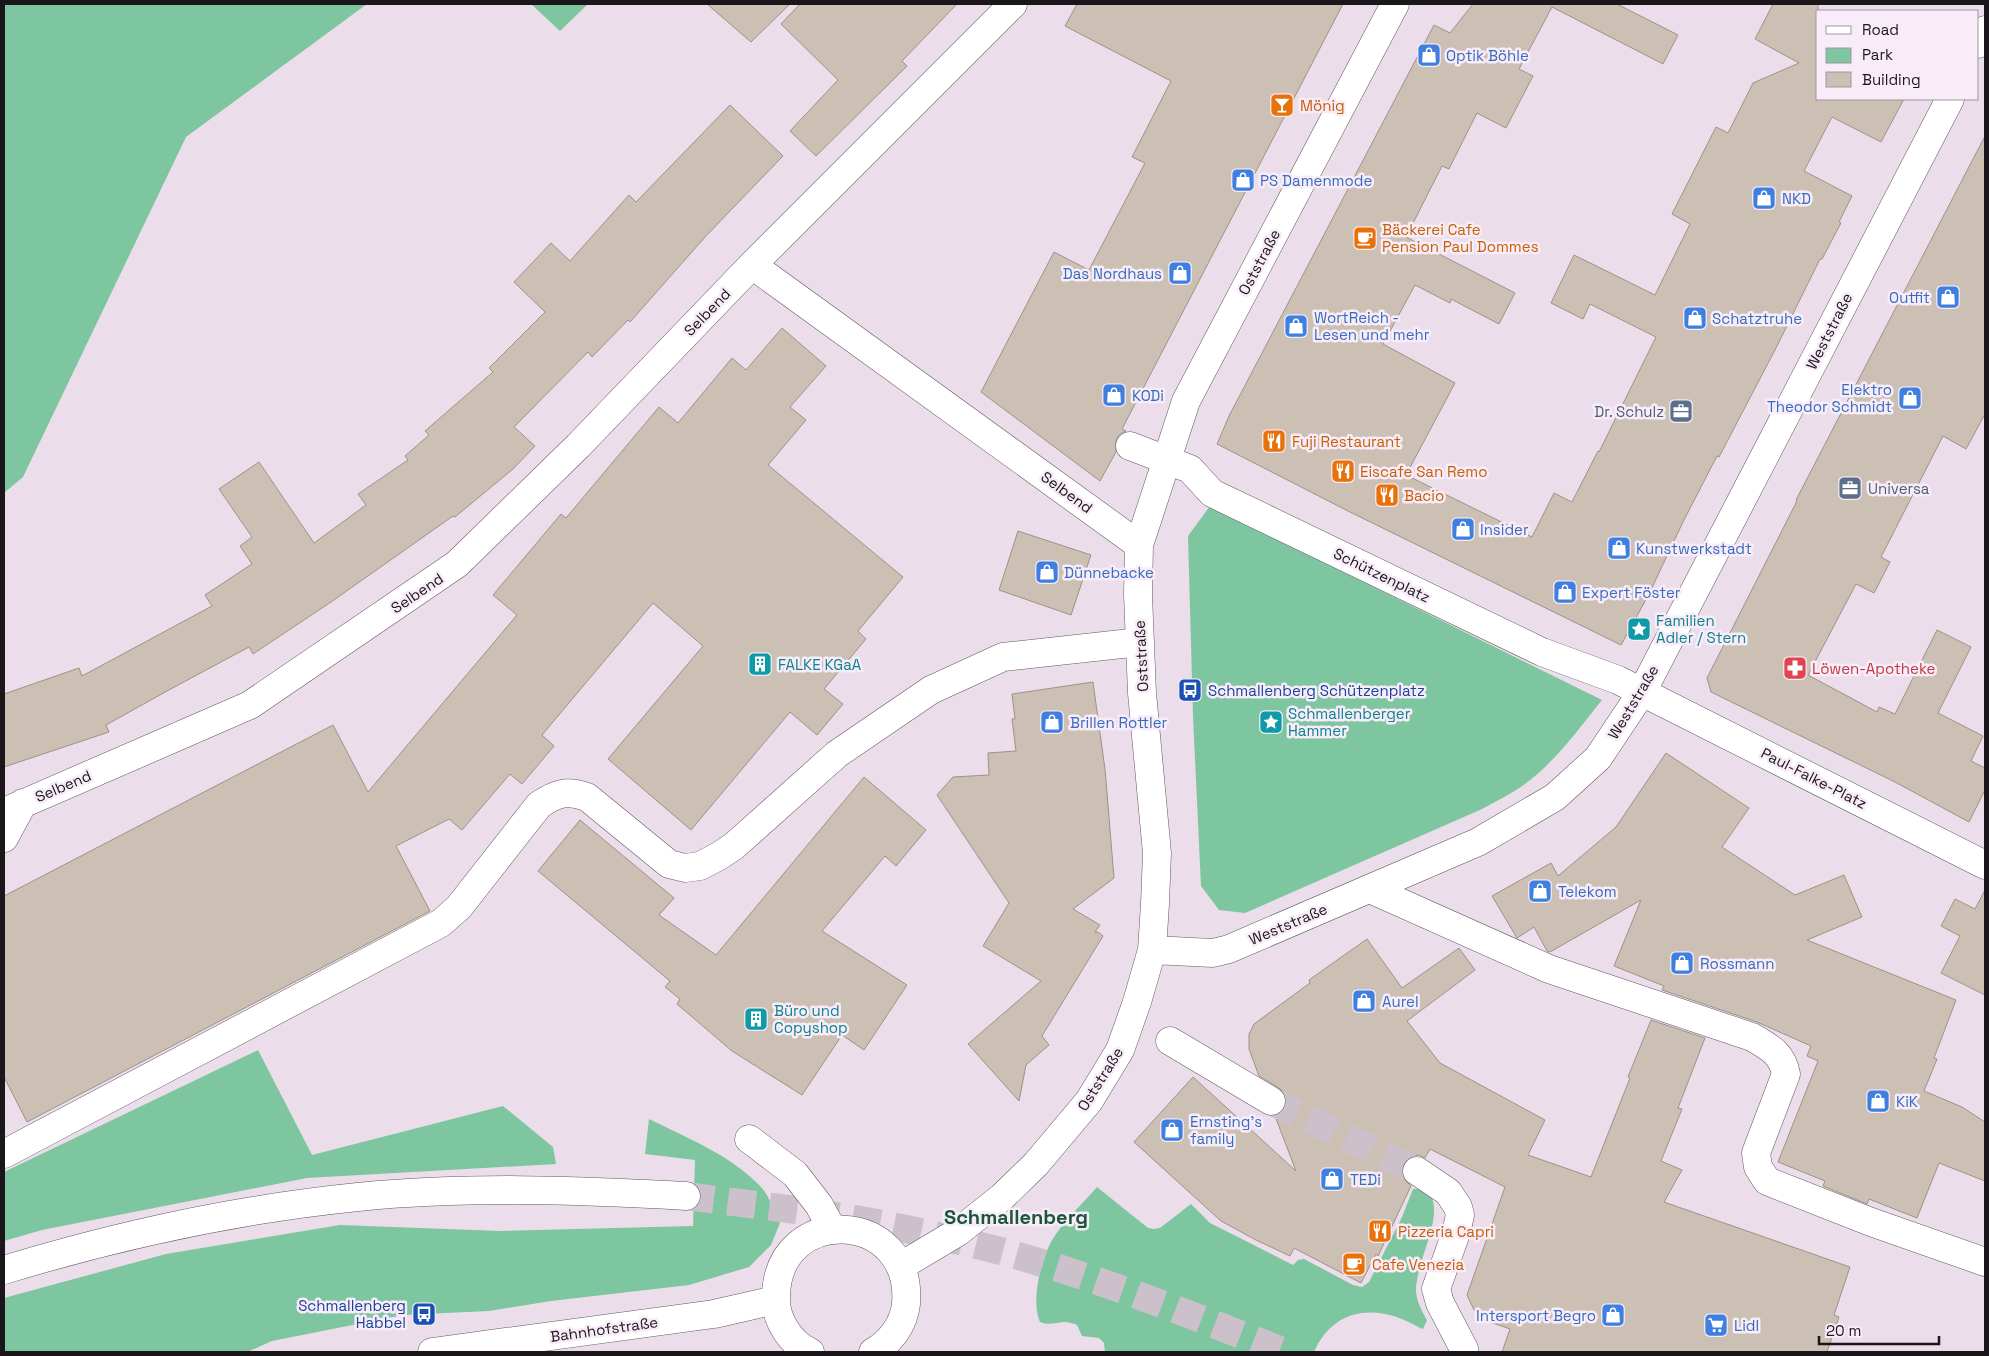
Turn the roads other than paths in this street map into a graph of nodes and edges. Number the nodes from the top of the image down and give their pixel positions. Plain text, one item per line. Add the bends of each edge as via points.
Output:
1 (1013, 4) edge
2 (1395, 4) edge
3 (1985, 30) edge
4 (1979, 42) edge
5 (1949, 100) edge
6 (752, 265) junction
7 (1130, 446) dead end
8 (1166, 460) junction
9 (1140, 544) junction
10 (1140, 642) junction
11 (1642, 692) junction
12 (13, 808) edge
13 (4, 838) edge
14 (1985, 865) edge
15 (1370, 889) junction
16 (1152, 950) junction
17 (1170, 1041) dead end
18 (1271, 1101) tunnel mouth
19 (749, 1139) dead end
20 (4, 1154) edge
21 (1417, 1171) tunnel mouth
22 (686, 1196) tunnel mouth
23 (832, 1229) junction
24 (1985, 1262) edge
25 (901, 1266) junction
26 (4, 1270) edge
27 (775, 1300) junction
28 (1464, 1349) dead end
29 (432, 1352) edge
30 (810, 1352) edge
31 (873, 1352) edge

1 - 6 street, Selbend
2 - 8 street, Oststraße via 1186,401
3 - 4 street
5 - 11 street, Weststraße
6 - 9 street, Selbend
6 - 12 street, Selbend via 578,446 438,579 250,705
7 - 8 street, Schützenplatz
8 - 9 street, Oststraße
8 - 11 street, Schützenplatz via 1190,469 1212,492 1542,652
9 - 10 street, Oststraße
10 - 16 street, Oststraße via 1157,853
10 - 20 street via 1004,657 931,690 837,754 734,846 700,866 685,868 669,864 587,797 572,792 554,795 539,805 459,907 441,923
11 - 14 street, Paul-Falke-Platz
11 - 15 street, Weststraße via 1598,758 1555,796 1478,842
12 - 13 street
15 - 16 street, Weststraße via 1229,949 1213,953
15 - 24 street via 1549,969 1752,1037 1775,1050 1784,1063 1786,1074 1756,1153 1761,1174 1768,1181 1871,1222
16 - 25 street, Oststraße via 1120,1050 1072,1123 1002,1197 958,1232
17 - 18 street
19 - 23 street via 795,1174 819,1205
21 - 28 street via 1448,1192 1458,1207 1460,1215 1456,1233 1436,1289
22 - 26 street via 519,1190 359,1197 184,1224 73,1249
23 - 25 street via 853,1229 872,1236 890,1249
23 - 27 street via 813,1234 796,1246 776,1280
25 - 31 street via 908,1288 906,1311 896,1332
27 - 29 street, Bahnhofstraße via 714,1314
27 - 30 street via 780,1319 790,1336

